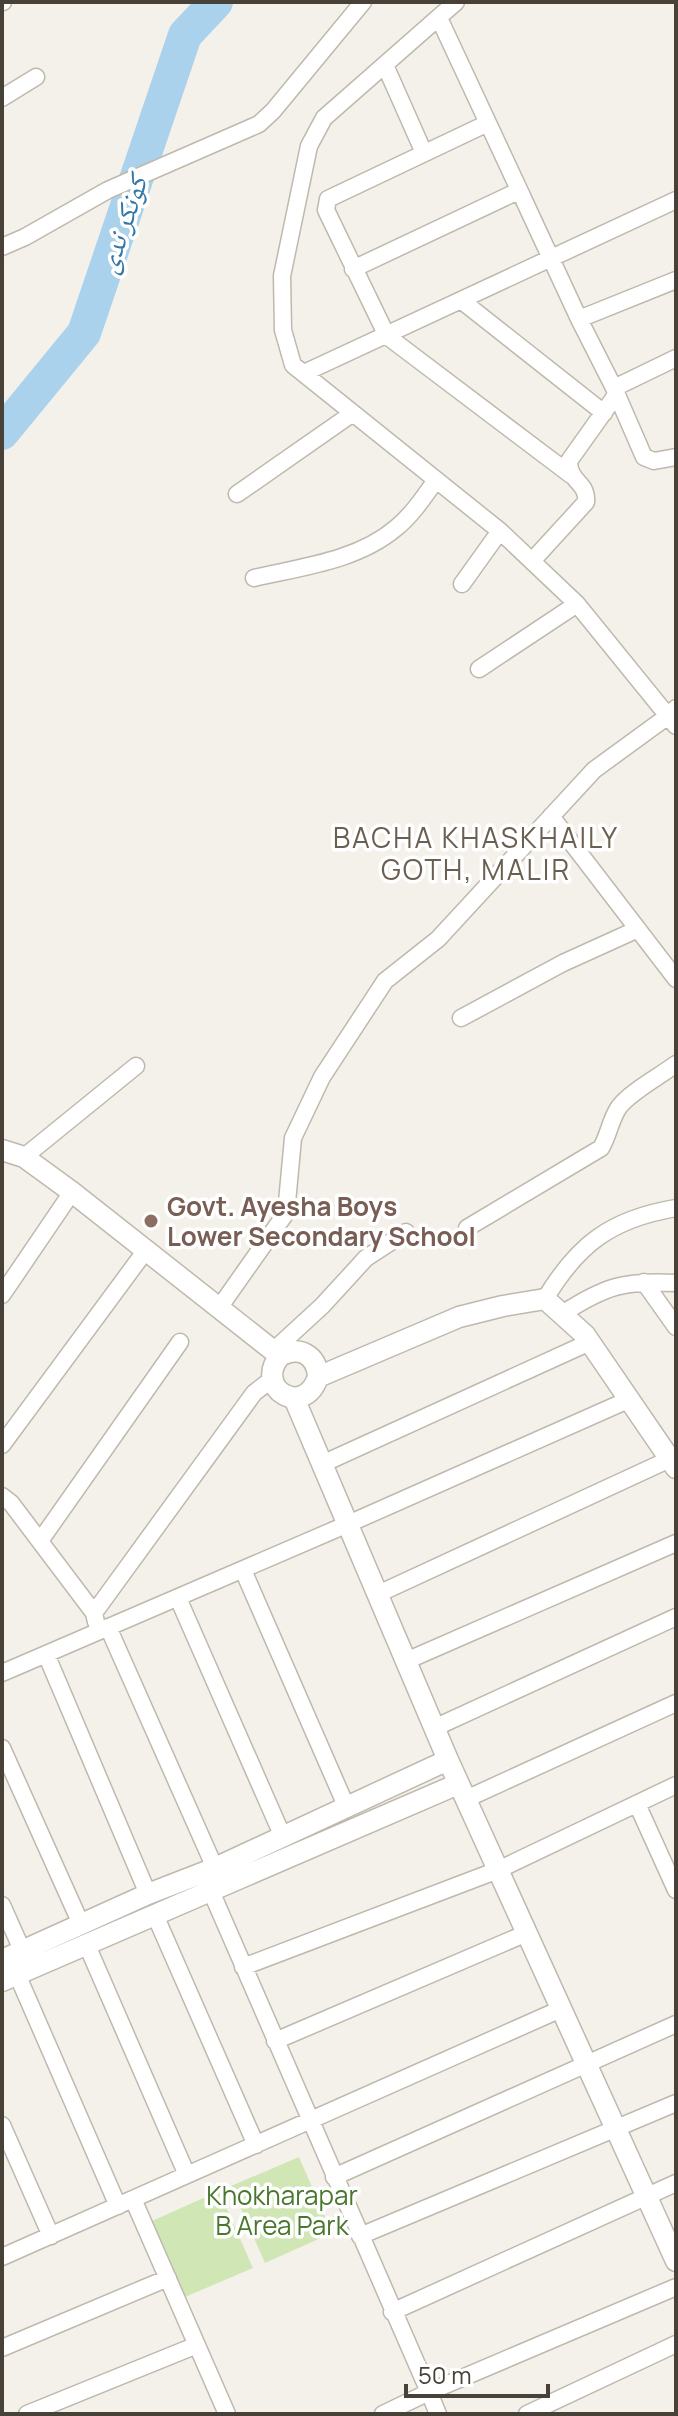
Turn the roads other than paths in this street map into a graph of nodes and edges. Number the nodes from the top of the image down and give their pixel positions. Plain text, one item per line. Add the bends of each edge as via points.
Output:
1 (363, 2) edge
2 (456, 2) edge
3 (439, 18) junction
4 (385, 65) junction
5 (36, 77) dead end
6 (2, 98) edge
7 (488, 123) junction
8 (424, 153) junction
9 (522, 196) junction
10 (676, 200) edge
11 (2, 247) edge
12 (551, 259) junction
13 (353, 269) junction
14 (676, 280) edge
15 (462, 301) junction
16 (579, 319) junction
17 (387, 336) junction
18 (676, 358) edge
19 (304, 373) junction
20 (615, 392) junction
21 (353, 413) junction
22 (604, 413) junction
23 (676, 457) edge
24 (571, 475) junction
25 (436, 480) junction
26 (237, 494) dead end
27 (500, 531) junction
28 (532, 561) junction
29 (254, 578) dead end
30 (462, 584) dead end
31 (577, 604) junction
32 (479, 669) dead end
33 (673, 717) edge
34 (551, 816) junction
35 (638, 929) junction
36 (676, 979) edge
37 (461, 1018) dead end
38 (676, 1064) edge
39 (136, 1066) dead end
40 (2, 1150) edge
41 (24, 1157) junction
42 (72, 1192) junction
43 (676, 1208) edge
44 (467, 1228) dead end
45 (406, 1232) dead end
46 (146, 1250) junction
47 (644, 1282) junction
48 (676, 1283) edge
49 (2, 1295) edge
50 (545, 1299) junction
51 (219, 1308) junction
52 (562, 1314) junction
53 (676, 1327) edge
54 (180, 1342) dead end
55 (590, 1342) junction
56 (277, 1353) junction
57 (318, 1377) junction
58 (272, 1379) junction
59 (294, 1398) junction
60 (628, 1400) junction
61 (2, 1445) edge
62 (322, 1464) junction
63 (673, 1464) edge
64 (2, 1496) edge
65 (348, 1524) junction
66 (40, 1541) junction
67 (676, 1543) edge
68 (243, 1570) junction
69 (378, 1594) junction
70 (178, 1598) junction
71 (94, 1613) junction
72 (676, 1617) edge
73 (103, 1630) junction
74 (46, 1654) junction
75 (406, 1661) junction
76 (2, 1673) edge
77 (676, 1703) edge
78 (434, 1728) junction
79 (2, 1748) edge
80 (448, 1760) junction
81 (676, 1785) edge
82 (462, 1792) junction
83 (637, 1804) junction
84 (347, 1808) junction
85 (283, 1837) junction
86 (671, 1866) edge
87 (498, 1870) junction
88 (210, 1877) junction
89 (676, 1890) edge
90 (148, 1894) junction
91 (2, 1905) edge
92 (155, 1915) junction
93 (527, 1933) junction
94 (84, 1934) junction
95 (10, 1964) edge
96 (243, 1967) junction
97 (561, 2009) junction
98 (676, 2024) edge
99 (275, 2041) junction
100 (586, 2064) junction
101 (676, 2103) edge
102 (310, 2121) junction
103 (2, 2125) edge
104 (616, 2130) junction
105 (256, 2145) junction
106 (187, 2175) junction
107 (334, 2177) junction
108 (676, 2183) edge
109 (646, 2196) junction
110 (126, 2203) junction
111 (51, 2236) junction
112 (360, 2236) junction
113 (2, 2257) edge
114 (676, 2261) edge
115 (168, 2278) junction
116 (676, 2287) edge
117 (392, 2312) junction
118 (676, 2344) edge
119 (197, 2345) junction
120 (2, 2348) edge
121 (429, 2392) junction
122 (224, 2413) edge
123 (27, 2414) edge
124 (383, 2414) edge
125 (438, 2414) edge
126 (527, 2414) edge

1 - 11 street via 259,124 108,190
2 - 3 street
3 - 4 street
3 - 7 street
4 - 8 street
4 - 19 street via 324,118 309,146 282,276 283,330 293,365
5 - 6 street
7 - 8 street
7 - 9 street
8 - 13 street via 328,199 326,210
9 - 12 street
9 - 13 street via 514,193
10 - 12 street
12 - 15 street
12 - 16 street
13 - 17 street
14 - 16 street
15 - 17 street
15 - 22 street
16 - 20 street
17 - 19 street
17 - 24 street
18 - 20 street
19 - 21 street
20 - 22 street
20 - 23 street via 644,457
21 - 25 street
21 - 26 street
22 - 24 street via 569,461
24 - 28 street via 583,487 586,502
25 - 27 street
25 - 29 street via 395,529 372,544 343,557
27 - 28 street
27 - 30 street
28 - 31 street
31 - 32 street
31 - 33 street
33 - 34 street via 594,770
34 - 35 street
34 - 51 street via 438,939 385,981 322,1077 293,1138 286,1213
35 - 36 street
35 - 37 street
38 - 44 street via 622,1103 601,1148
39 - 41 street
40 - 41 street
41 - 42 street
42 - 46 street
42 - 49 street
43 - 50 street via 594,1238 563,1270
45 - 56 street via 366,1258
46 - 51 street
46 - 61 street
47 - 48 street
47 - 52 street via 608,1287
47 - 53 street
50 - 52 street
50 - 57 street via 459,1317
51 - 56 street
52 - 55 street
54 - 66 street
55 - 60 street
55 - 62 street
56 - 57 street via 295,1350 309,1355
56 - 58 street
57 - 59 street via 310,1393
58 - 59 street
58 - 71 street via 254,1393
59 - 62 street
60 - 63 street
60 - 65 street
62 - 65 street
63 - 69 street
64 - 66 street
65 - 68 street
65 - 69 street
66 - 71 street
67 - 75 street
68 - 70 street
68 - 84 street
69 - 75 street
70 - 73 street
70 - 85 street
71 - 73 street
72 - 78 street
73 - 74 street
73 - 88 street
74 - 76 street
74 - 90 street
75 - 78 street
77 - 82 street
78 - 80 street
79 - 94 street
80 - 82 street
80 - 84 street
81 - 83 street
82 - 87 street
82 - 88 street
83 - 86 street
83 - 87 street
84 - 85 street
85 - 88 street
86 - 89 street
87 - 93 street
87 - 96 street
88 - 90 street
88 - 92 street
88 - 96 street
90 - 94 street
91 - 95 street
92 - 94 street
92 - 105 street
93 - 97 street
93 - 99 street
94 - 95 street
94 - 106 street
95 - 110 street
96 - 99 street
97 - 100 street
97 - 102 street
98 - 100 street
99 - 102 street
100 - 104 street
100 - 107 street
101 - 104 street
102 - 105 street
102 - 107 street
103 - 111 street
104 - 109 street
104 - 112 street
105 - 106 street
106 - 110 street
107 - 112 street
108 - 109 street
109 - 114 street
109 - 117 street
110 - 111 street
110 - 115 street
111 - 113 street
112 - 117 street
115 - 119 street
115 - 120 street
116 - 121 street
117 - 121 street
118 - 126 street
119 - 122 street
119 - 123 street
121 - 124 street
121 - 125 street

